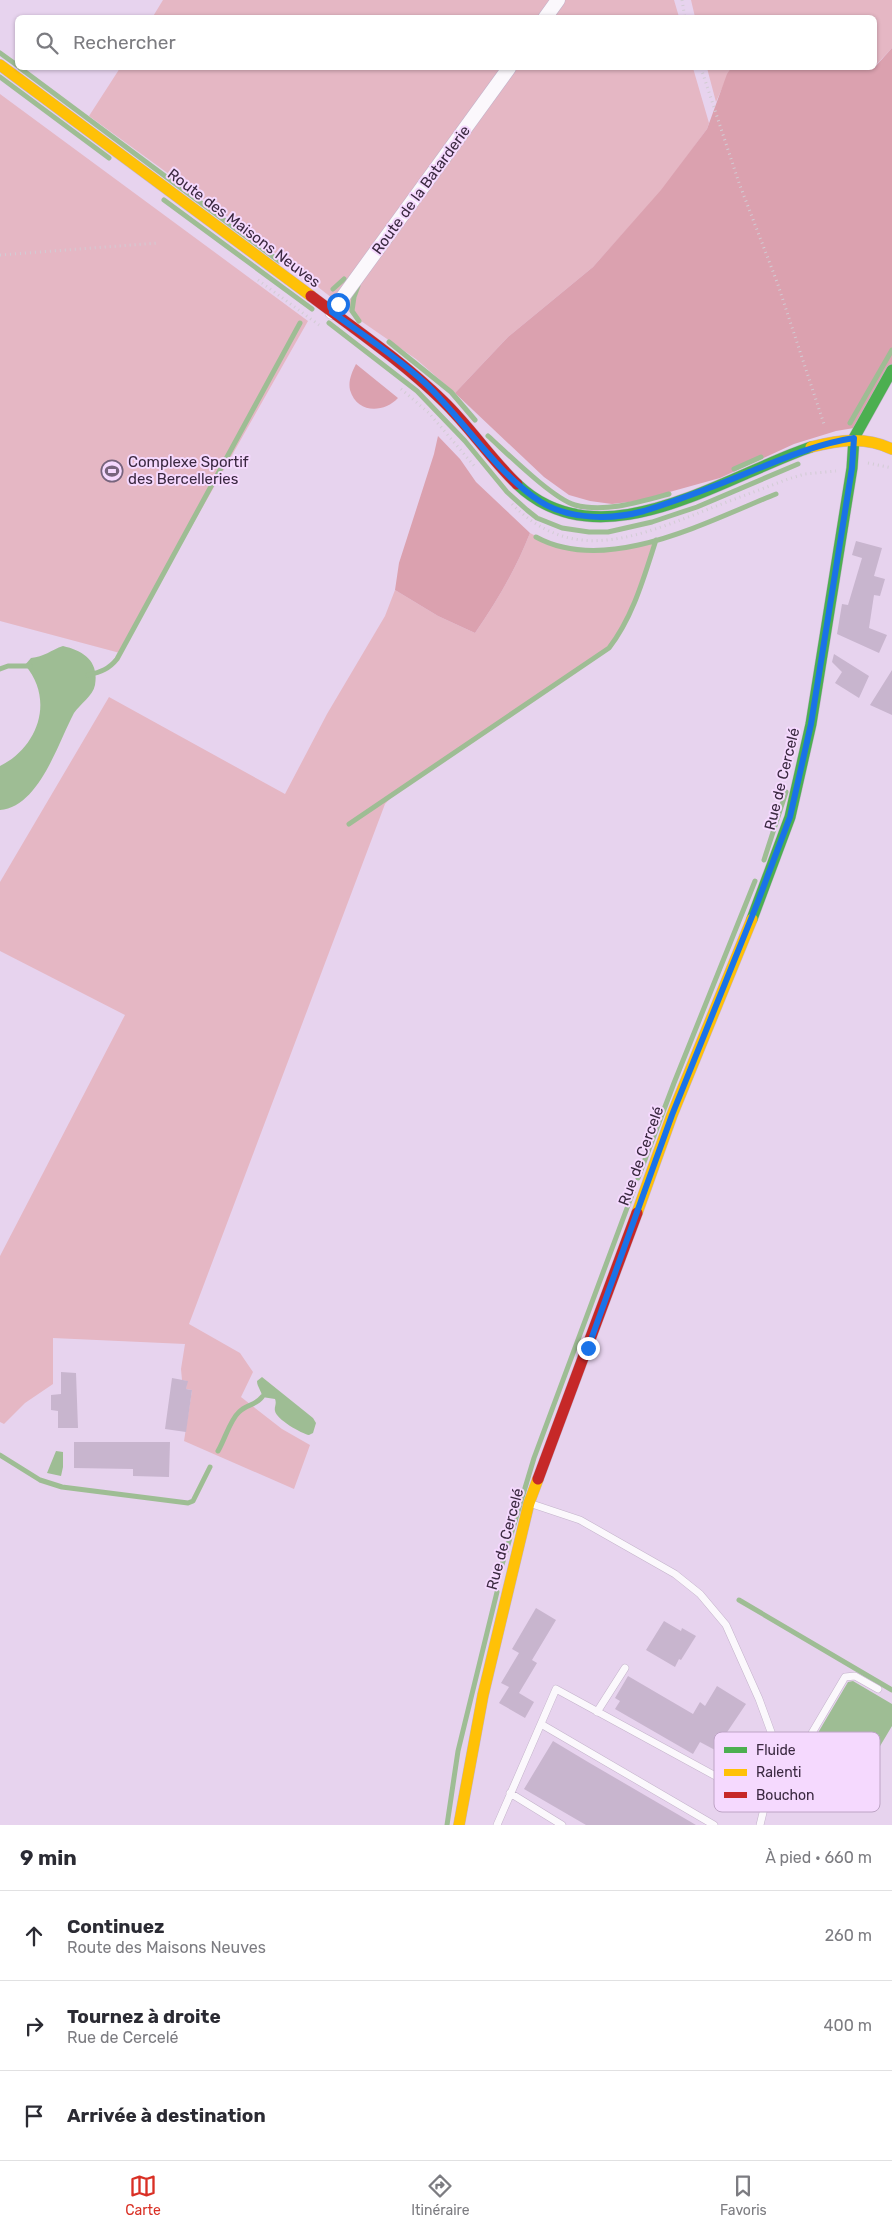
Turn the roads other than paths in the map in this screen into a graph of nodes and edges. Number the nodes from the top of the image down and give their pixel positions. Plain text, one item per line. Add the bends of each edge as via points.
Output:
1 (558, 0) edge
2 (547, 15) edge
3 (0, 65) edge
4 (508, 70) edge
5 (332, 312) junction
6 (892, 370) edge
7 (854, 438) junction
8 (892, 449) edge
9 (529, 1503) junction
10 (625, 1668) dead end
11 (878, 1689) dead end
12 (597, 1712) junction
13 (541, 1724) junction
14 (771, 1732) edge
15 (812, 1732) edge
16 (714, 1775) edge
17 (510, 1793) junction
18 (763, 1812) edge
19 (459, 1825) edge
20 (497, 1825) edge
21 (562, 1825) edge
22 (714, 1825) edge
23 (760, 1825) edge

1 - 2 street
3 - 5 street, Route des Maisons Neuves
4 - 5 street, Route de la Batarderie
5 - 7 street, Route des Maisons Neuves via 424,383 522,488 542,503 566,512 607,517 636,513 670,503 809,448
6 - 7 street
7 - 8 street, Route des Maisons Neuves via 874,441
7 - 9 street, Rue de Cercelé via 811,724 790,817 672,1115
9 - 14 lane via 580,1520 675,1574 700,1594 726,1625
9 - 19 street, Rue de Cercelé via 483,1695
10 - 12 lane
11 - 15 lane via 855,1676 845,1676
12 - 13 lane via 556,1689
12 - 16 lane
13 - 17 lane
13 - 22 lane
17 - 20 lane
17 - 21 lane
18 - 23 lane

